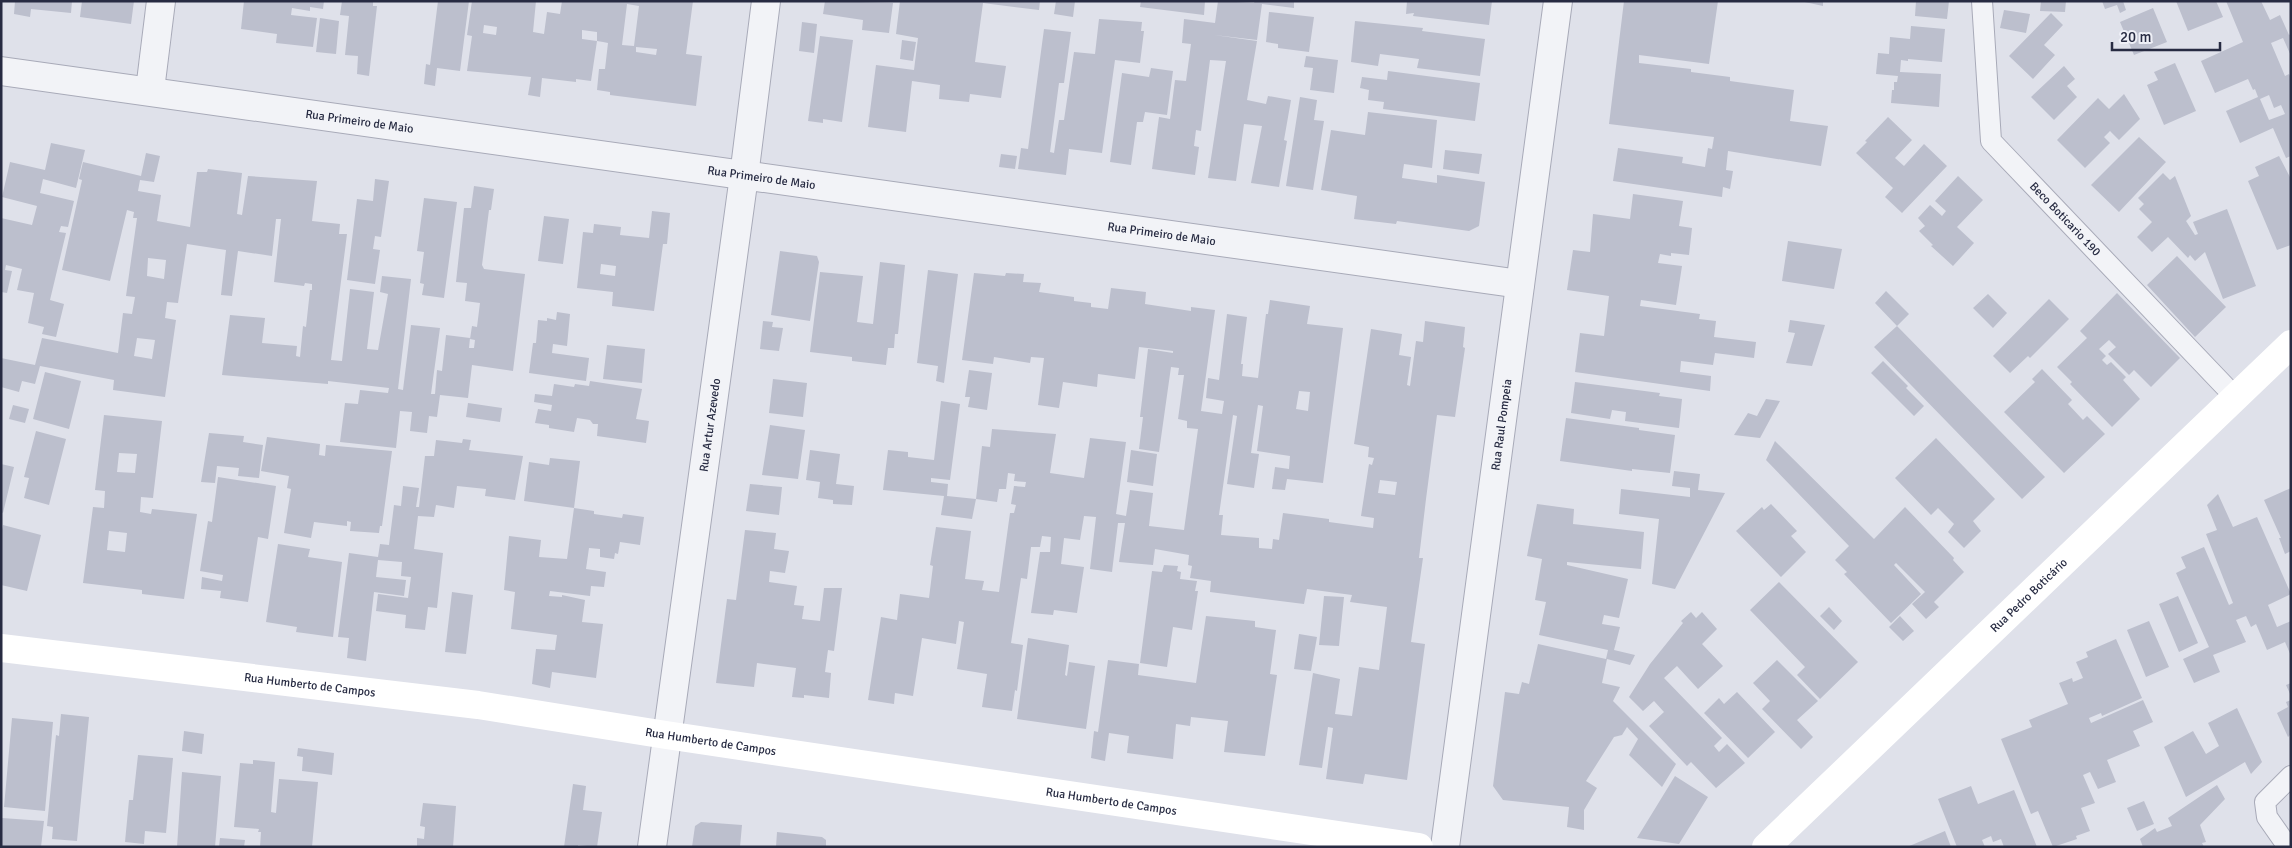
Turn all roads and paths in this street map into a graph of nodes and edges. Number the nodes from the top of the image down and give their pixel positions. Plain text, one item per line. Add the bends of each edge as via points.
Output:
1 (161, 1) edge
2 (766, 1) edge
3 (1558, 1) edge
4 (1982, 1) edge
5 (1, 70) edge
6 (150, 90) junction
7 (744, 176) junction
8 (1520, 284) junction
9 (2291, 344) edge
10 (2236, 398) junction
11 (1, 648) edge
12 (666, 735) junction
13 (2291, 776) edge
14 (652, 847) edge
15 (1419, 847) edge
16 (1445, 847) edge
17 (1766, 847) edge
18 (2288, 847) edge

1 - 6 street
2 - 7 street, Rua Artur Azevedo
3 - 8 street, Rua Raul Pompeia
4 - 10 lane, Beco Boticario 190 via 1991,141
5 - 6 street, Rua Primeiro de Maio
6 - 7 street, Rua Primeiro de Maio
7 - 8 street, Rua Primeiro de Maio
7 - 12 street, Rua Artur Azevedo
8 - 16 street, Rua Raul Pompeia
9 - 10 street, Rua Pedro Boticário
10 - 17 street, Rua Pedro Boticário
11 - 12 street, Rua Humberto de Campos via 478,705
12 - 14 street, Rua Artur Azevedo
12 - 15 street, Rua Humberto de Campos
13 - 18 lane via 2265,802 2267,817

